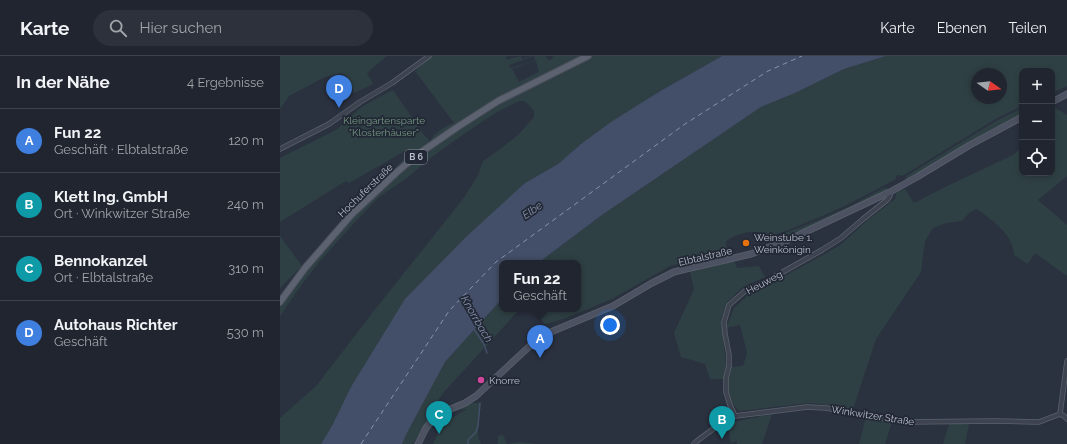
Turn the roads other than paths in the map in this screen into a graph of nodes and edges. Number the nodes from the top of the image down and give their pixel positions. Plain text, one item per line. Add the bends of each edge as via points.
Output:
1 (429, 56) edge
2 (588, 56) edge
3 (1067, 94) edge
4 (1055, 100) edge
5 (1019, 119) edge
6 (280, 149) edge
7 (890, 192) junction
8 (280, 302) edge
9 (1067, 361) edge
10 (1060, 414) junction
11 (735, 416) junction
12 (1067, 419) edge
13 (418, 444) edge
14 (694, 444) edge

1 - 6 street via 329,124
2 - 8 main road, Hochuferstraße / B 6 via 498,101 418,155 352,214 305,268
3 - 4 street
5 - 7 street, Elbtalstraße
7 - 11 street, Heuweg via 887,200 841,238 745,291 730,305 724,322 729,355 726,392
7 - 13 street, Elbtalstraße via 766,249 674,272 614,306 546,334 476,396 434,418
9 - 10 street
10 - 11 street, Winkwitzer Straße via 1039,422 905,422 807,407
10 - 12 street
11 - 14 street, Winkwitzer Straße

